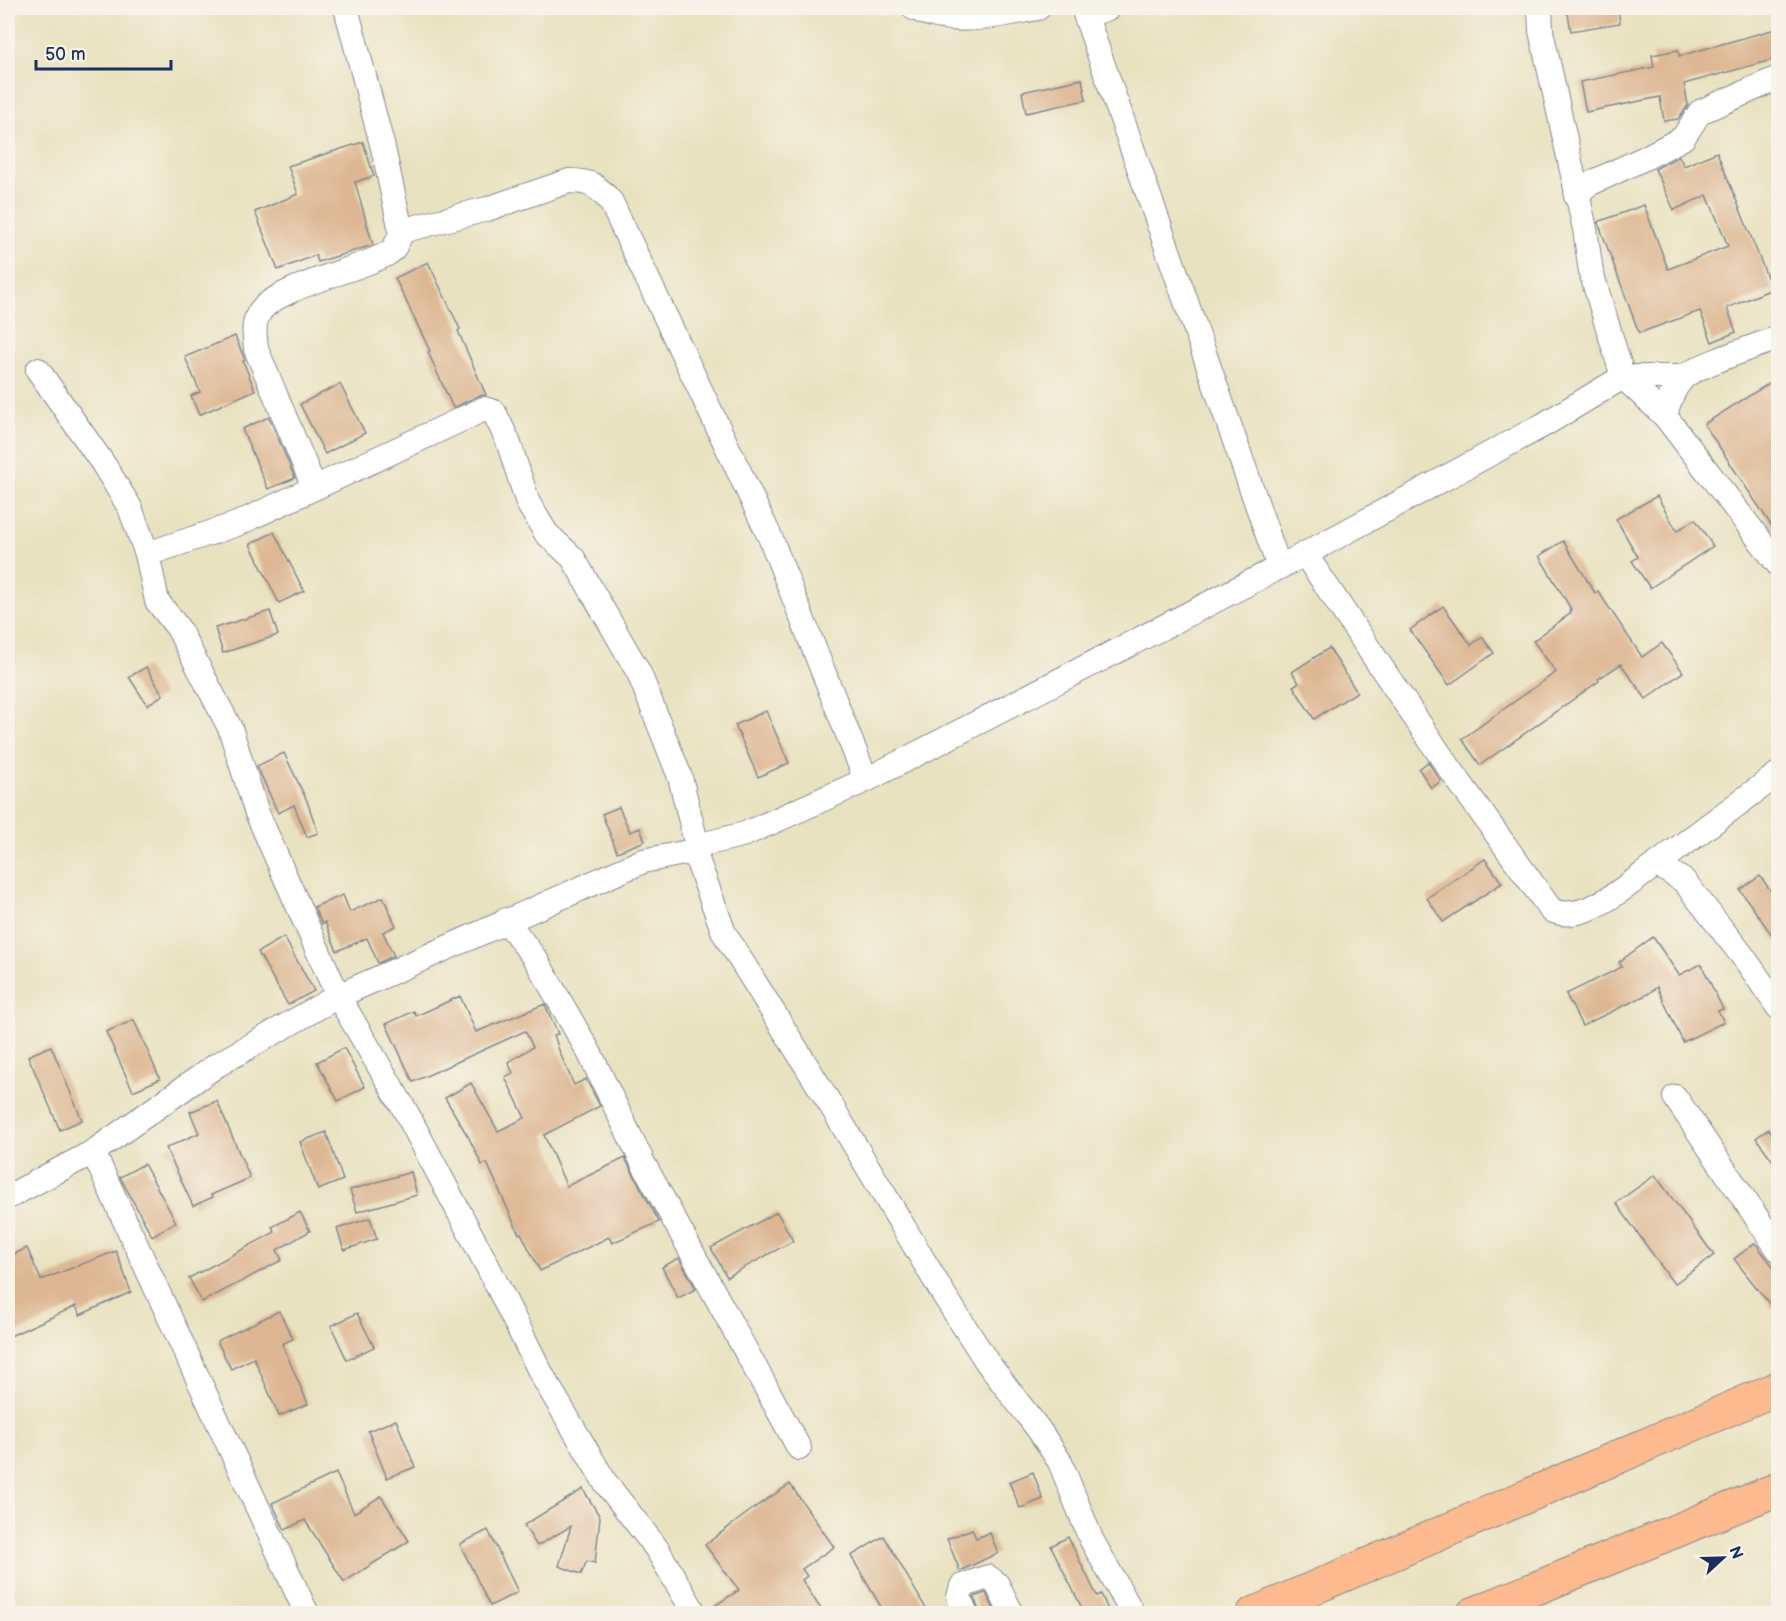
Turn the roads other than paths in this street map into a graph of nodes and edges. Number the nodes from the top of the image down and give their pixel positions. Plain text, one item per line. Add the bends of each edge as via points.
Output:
1 (346, 8) edge
2 (914, 8) edge
3 (1038, 8) edge
4 (1083, 8) edge
5 (1090, 8) edge
6 (1108, 8) edge
7 (1540, 8) edge
8 (1779, 78) edge
9 (1576, 196) junction
10 (401, 231) junction
11 (1779, 339) edge
12 (38, 370) dead end
13 (1623, 377) junction
14 (1683, 377) junction
15 (1665, 416) junction
16 (314, 487) junction
17 (147, 554) junction
18 (1305, 554) junction
19 (1779, 564) edge
20 (1279, 567) junction
21 (1779, 774) edge
22 (866, 780) junction
23 (696, 848) junction
24 (1657, 864) junction
25 (506, 920) junction
26 (338, 996) junction
27 (1779, 1006) edge
28 (1675, 1097) dead end
29 (93, 1152) junction
30 (8, 1197) edge
31 (1779, 1249) edge
32 (1779, 1388) edge
33 (799, 1448) dead end
34 (1779, 1489) edge
35 (307, 1614) edge
36 (695, 1614) edge
37 (966, 1614) edge
38 (1012, 1614) edge
39 (1133, 1614) edge
40 (1253, 1614) edge
41 (1473, 1614) edge

1 - 10 street
2 - 3 street via 949,18 986,17
4 - 20 street
5 - 6 street via 1096,12
7 - 9 street via 1541,31
8 - 9 street via 1700,112 1683,138 1587,185
9 - 13 street via 1591,272
10 - 16 street via 398,243 389,253 268,302 254,326 256,349
10 - 22 street via 487,209 569,181 597,186 611,202 770,537
11 - 14 street
12 - 17 street via 110,474 130,508
13 - 14 street
13 - 15 street
13 - 18 street via 1545,424
14 - 15 street via 1670,398
15 - 19 street
16 - 17 street via 237,524
16 - 23 street via 483,409 494,412 528,503 546,533 573,558 639,673 680,777
17 - 26 street via 157,601 178,628 230,728 257,813
18 - 20 street
18 - 24 street via 1443,759 1551,910 1577,913 1597,906
20 - 22 street
21 - 24 street
22 - 23 street via 745,834
23 - 25 street via 643,861
23 - 39 street via 724,933 944,1295 1060,1462 1091,1539
24 - 27 street via 1684,881
25 - 26 street
25 - 33 street via 536,960 589,1052 643,1163
26 - 29 street via 217,1065
26 - 36 street via 405,1110 543,1377 604,1482 657,1549
28 - 31 street
29 - 30 street
29 - 35 street
32 - 40 highway
34 - 41 highway
37 - 38 street via 959,1597 962,1586 988,1577 998,1584

